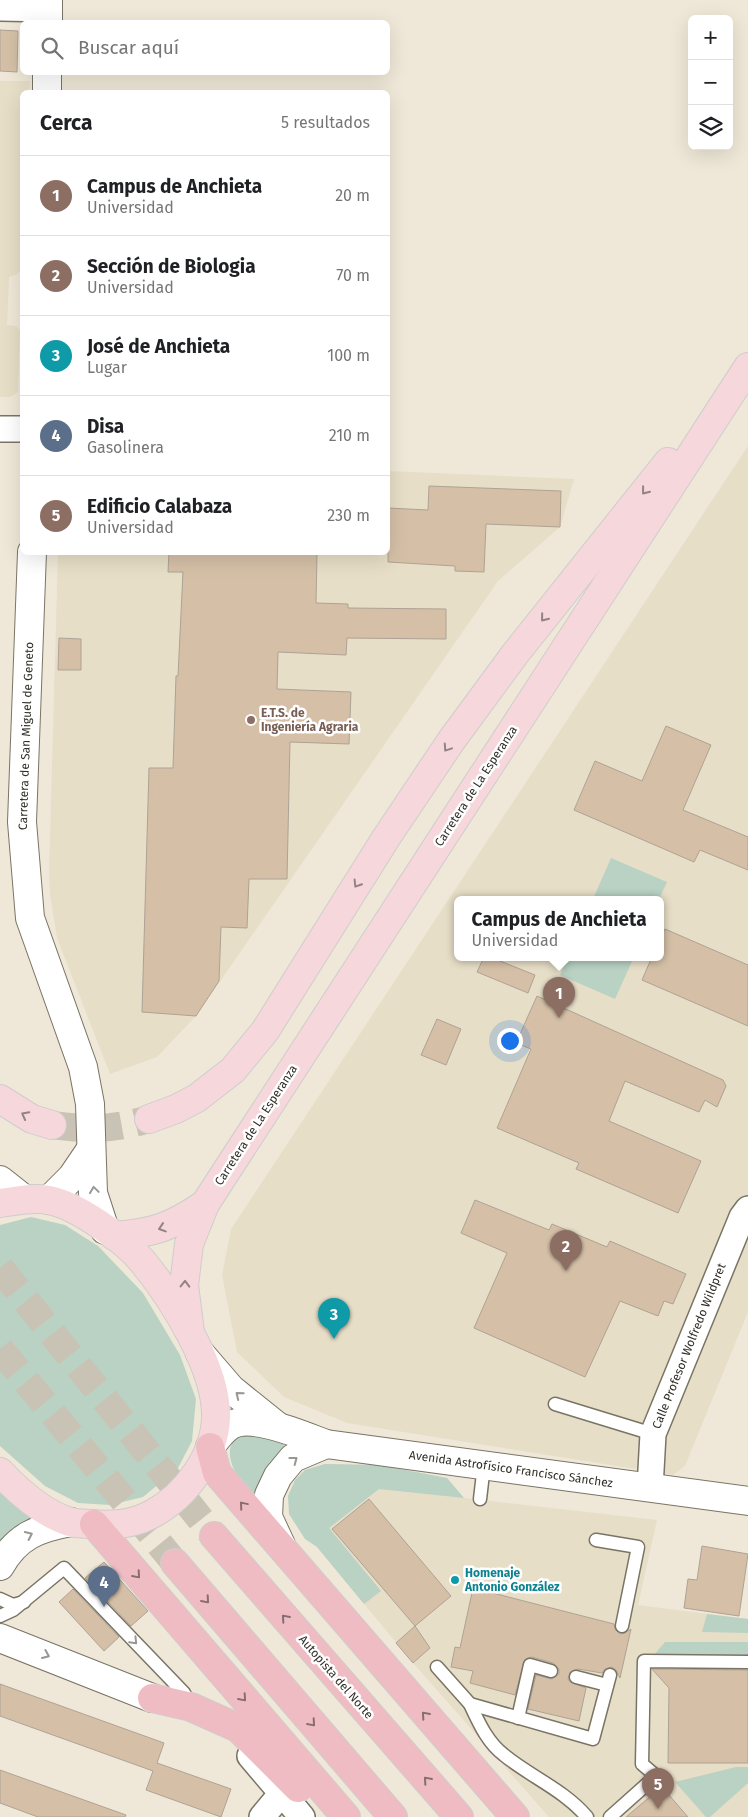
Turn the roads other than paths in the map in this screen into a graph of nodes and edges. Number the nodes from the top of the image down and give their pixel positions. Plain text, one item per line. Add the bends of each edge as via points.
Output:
1 (0, 8) edge
2 (48, 11) edge
3 (47, 75) edge
4 (47, 90) edge
5 (748, 367) edge
6 (0, 429) edge
7 (20, 429) edge
8 (705, 434) junction
9 (32, 555) edge
10 (0, 1099) edge
11 (149, 1119) tunnel mouth
12 (52, 1125) tunnel mouth
13 (91, 1149) junction
14 (0, 1180) edge
15 (24, 1201) edge
16 (205, 1204) junction
17 (748, 1209) edge
18 (109, 1233) junction
19 (194, 1342) junction
20 (555, 1404) dead end
21 (277, 1426) junction
22 (653, 1434) junction
23 (326, 1444) junction
24 (210, 1447) junction
25 (484, 1465) junction
26 (0, 1472) edge
27 (650, 1488) junction
28 (480, 1499) dead end
29 (748, 1501) edge
30 (82, 1523) junction
31 (214, 1536) tunnel mouth
32 (596, 1540) dead end
33 (286, 1555) junction
34 (174, 1563) tunnel mouth
35 (0, 1566) edge
36 (0, 1599) edge
37 (24, 1602) junction
38 (0, 1616) edge
39 (622, 1626) dead end
40 (0, 1638) edge
41 (748, 1662) edge
42 (437, 1668) dead end
43 (551, 1671) dead end
44 (576, 1677) dead end
45 (152, 1698) joint
46 (470, 1704) junction
47 (191, 1713) junction
48 (518, 1718) junction
49 (282, 1793) junction
50 (262, 1817) edge
51 (302, 1817) edge
52 (326, 1817) edge
53 (346, 1817) edge
54 (393, 1817) edge
55 (459, 1817) edge
56 (515, 1817) edge
57 (587, 1817) edge
58 (610, 1817) edge

1 - 2 street
3 - 4 main road
5 - 8 main road, Carretera de La Esperanza
6 - 7 street
8 -> 11 main road via 666,464 515,654 386,838 265,1031 234,1070 197,1098
8 - 16 main road, Carretera de La Esperanza
9 - 13 main road, Carretera de San Miguel de Geneto via 22,822 30,918 83,1067 90,1104
12 -> 10 main road via 32,1119
13 - 15 main road via 72,1177
18 -> 13 main road, Carretera de San Miguel de Geneto via 93,1193
14 - 15 main road
15 - 18 main road via 84,1213
16 -> 18 main road, Carretera de La Esperanza via 176,1224 144,1234
19 -> 16 main road, Carretera de La Esperanza via 184,1286 189,1244
17 - 22 street, Calle Profesor Wolfredo Wildpret
18 - 19 main road via 142,1261
21 -> 19 main road, Avenida Astrofísico Francisco Sánchez via 231,1389
19 - 24 main road via 211,1380 215,1399 216,1418
20 - 22 lane
21 - 23 main road, Avenida Astrofísico Francisco Sánchez
21 - 24 main road, Avenida Astrofísico Francisco Sánchez via 243,1422 229,1426
22 - 27 street, Calle Profesor Wolfredo Wildpret
23 - 25 main road, Avenida Astrofísico Francisco Sánchez
33 -> 23 main road via 268,1517 269,1495 278,1476 294,1458
24 - 30 main road via 202,1465 173,1501 151,1515 128,1522
33 -> 24 highway via 217,1473
25 - 27 main road, Avenida Astrofísico Francisco Sánchez
25 - 28 lane
26 - 30 main road via 25,1495
27 - 29 main road, Avenida Astrofísico Francisco Sánchez
35 -> 30 main road via 19,1540 47,1526
30 -> 53 highway
55 -> 31 highway, Autopista del Norte
32 - 39 lane via 638,1547
56 -> 33 highway
34 -> 54 highway
36 - 37 lane via 13,1604
37 - 38 lane
37 -> 47 lane via 64,1568 184,1693
40 -> 45 main road
41 - 58 lane via 644,1661 642,1764 656,1776
42 - 46 lane
43 - 48 lane via 530,1665
44 - 48 lane via 608,1680 593,1739
45 - 47 highway
46 - 48 lane
46 - 57 lane via 481,1730 503,1754 575,1803
47 - 49 street via 228,1736
47 - 52 highway via 238,1728
49 - 50 street
49 - 51 street

